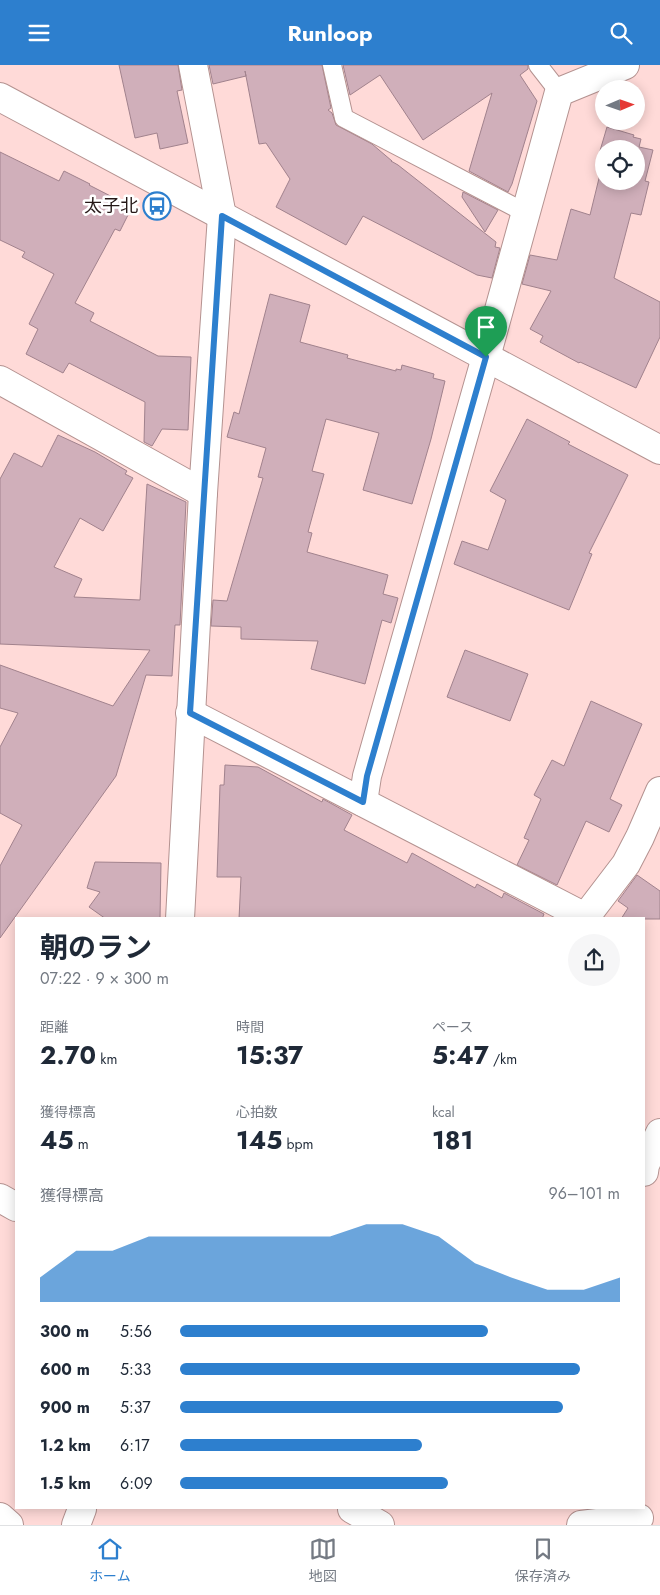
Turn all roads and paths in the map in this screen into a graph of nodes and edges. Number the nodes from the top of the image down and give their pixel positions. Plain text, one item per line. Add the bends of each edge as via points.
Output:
1 (193, 65) edge
2 (332, 65) edge
3 (538, 65) edge
4 (624, 65) edge
5 (559, 92) junction
6 (0, 97) edge
7 (526, 213) junction
8 (222, 216) junction
9 (486, 357) junction
10 (0, 380) edge
11 (660, 450) edge
12 (203, 493) junction
13 (190, 713) junction
14 (660, 791) edge
15 (363, 802) junction
16 (180, 917) edge
17 (583, 917) edge
18 (586, 917) edge
19 (660, 1133) edge
20 (645, 1165) edge
21 (0, 1198) edge
22 (15, 1206) edge
23 (82, 1509) edge
24 (352, 1509) edge
25 (639, 1517) edge
26 (76, 1525) edge
27 (380, 1525) edge
28 (581, 1525) edge

1 - 8 street
2 - 7 lane via 344,118
3 - 5 lane
4 - 5 street
5 - 7 street
6 - 8 street
7 - 9 street
8 - 9 street
8 - 12 street
9 - 11 street
9 - 15 street via 367,776
10 - 12 street
12 - 13 street
13 - 15 street
13 - 16 street
14 - 18 street via 626,864
15 - 17 street
19 - 20 street
21 - 22 street
23 - 26 street
24 - 27 street
25 - 28 street

